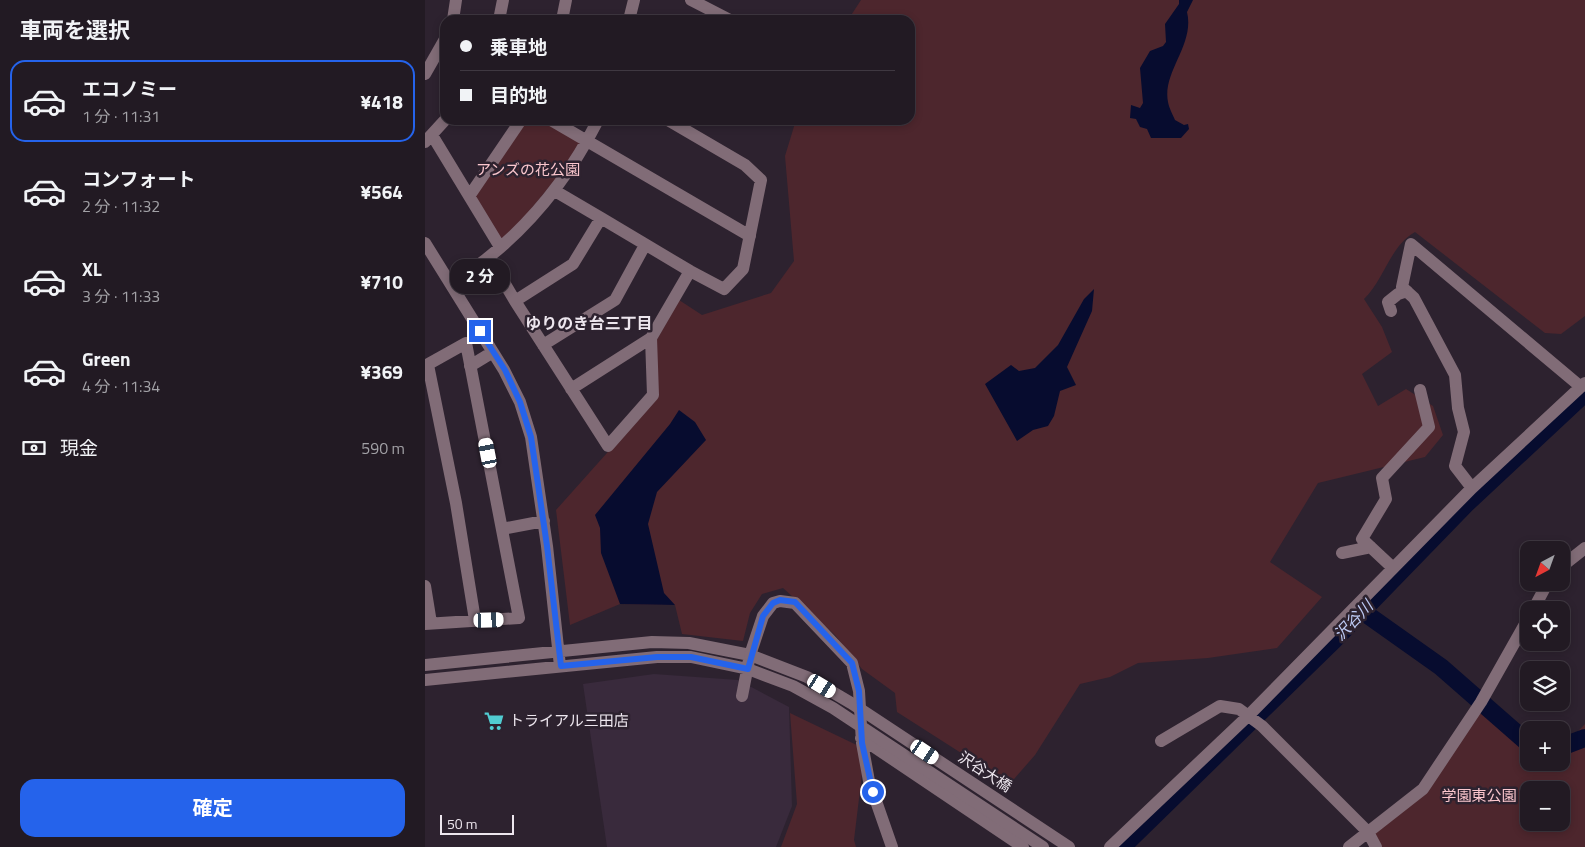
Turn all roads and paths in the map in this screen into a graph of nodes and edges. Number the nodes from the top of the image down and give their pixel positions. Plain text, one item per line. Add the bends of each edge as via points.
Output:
1 (456, 0) edge
2 (503, 0) edge
3 (566, 0) edge
4 (634, 0) edge
5 (691, 0) edge
6 (454, 15) edge
7 (500, 15) edge
8 (563, 15) edge
9 (630, 15) edge
10 (720, 15) edge
11 (440, 48) edge
12 (425, 74) edge
13 (441, 125) edge
14 (518, 125) edge
15 (560, 125) edge
16 (595, 125) edge
17 (676, 125) edge
18 (429, 139) edge
19 (587, 141) junction
20 (555, 191) junction
21 (470, 195) junction
22 (601, 218) junction
23 (750, 236) junction
24 (425, 243) edge
25 (645, 245) junction
26 (501, 247) junction
27 (489, 257) junction
28 (690, 271) junction
29 (451, 284) junction
30 (1407, 291) junction
31 (515, 301) junction
32 (1391, 311) dead end
33 (651, 338) junction
34 (543, 345) junction
35 (493, 352) junction
36 (426, 365) edge
37 (470, 366) junction
38 (1583, 385) edge
39 (571, 389) junction
40 (1420, 390) dead end
41 (1472, 488) junction
42 (544, 521) junction
43 (503, 529) junction
44 (1371, 547) junction
45 (1585, 548) edge
46 (1341, 553) dead end
47 (1570, 560) edge
48 (1393, 568) junction
49 (425, 586) edge
50 (475, 620) junction
51 (428, 624) edge
52 (1520, 633) edge
53 (559, 650) junction
54 (751, 655) junction
55 (425, 665) edge
56 (561, 666) junction
57 (748, 669) junction
58 (425, 680) edge
59 (742, 696) dead end
60 (1248, 716) junction
61 (861, 738) junction
62 (1161, 741) dead end
63 (1368, 832) junction
64 (892, 847) edge
65 (1023, 847) edge
66 (1043, 847) edge
67 (1069, 847) edge
68 (1110, 847) edge
69 (1349, 847) edge
70 (1376, 847) edge

1 - 6 street
2 - 7 street
3 - 8 street
4 - 9 street
5 - 10 street
11 - 12 street
13 - 18 street
14 - 21 street
15 - 19 street
16 - 19 street
17 - 23 street via 745,165 761,180
18 - 21 street
19 - 20 street
19 - 23 street
20 - 22 street
20 - 26 street
21 - 26 street
22 - 25 street
22 - 31 street via 573,264
23 - 28 street via 743,269 724,289
24 - 29 street
25 - 28 street
25 - 34 street via 615,300
26 - 27 street
27 - 29 street
27 - 31 street
28 - 33 street
29 - 35 street
30 - 32 street via 1388,302
30 - 38 street via 1402,287 1411,244
30 - 41 street via 1414,298 1455,375 1458,408 1465,432 1455,466
31 - 34 street
33 - 39 street
33 - 39 street via 653,395 608,446
34 - 39 street
35 - 37 street
35 - 42 street via 520,402 531,437
36 - 37 street via 466,343
36 - 50 street via 456,503
37 - 43 street
38 - 41 street
40 - 44 street via 1429,427 1382,478 1386,500 1362,539
41 - 48 street
42 - 43 street
42 - 53 street
43 - 50 street via 519,618
44 - 46 street
44 - 48 street
45 - 47 street
48 - 60 street
49 - 51 street
50 - 51 street
52 - 63 street via 1481,702 1423,789
53 - 54 street, 沢谷大橋 via 670,642
53 - 55 street, 沢谷大橋
53 - 56 street
54 - 57 street
54 - 61 street via 763,616 773,603 780,600 795,602 852,663 859,691
54 - 67 street, 沢谷大橋, bridge via 807,677 851,703
56 - 57 street, 沢谷大橋 via 691,657
56 - 58 street, 沢谷大橋
57 - 59 street
57 - 66 street, 沢谷大橋, bridge via 793,686 833,708
60 - 62 street via 1239,709 1220,706
60 - 63 street via 1262,726
60 - 68 street
61 - 64 street via 869,781
61 - 65 street
63 - 69 street
63 - 70 street

